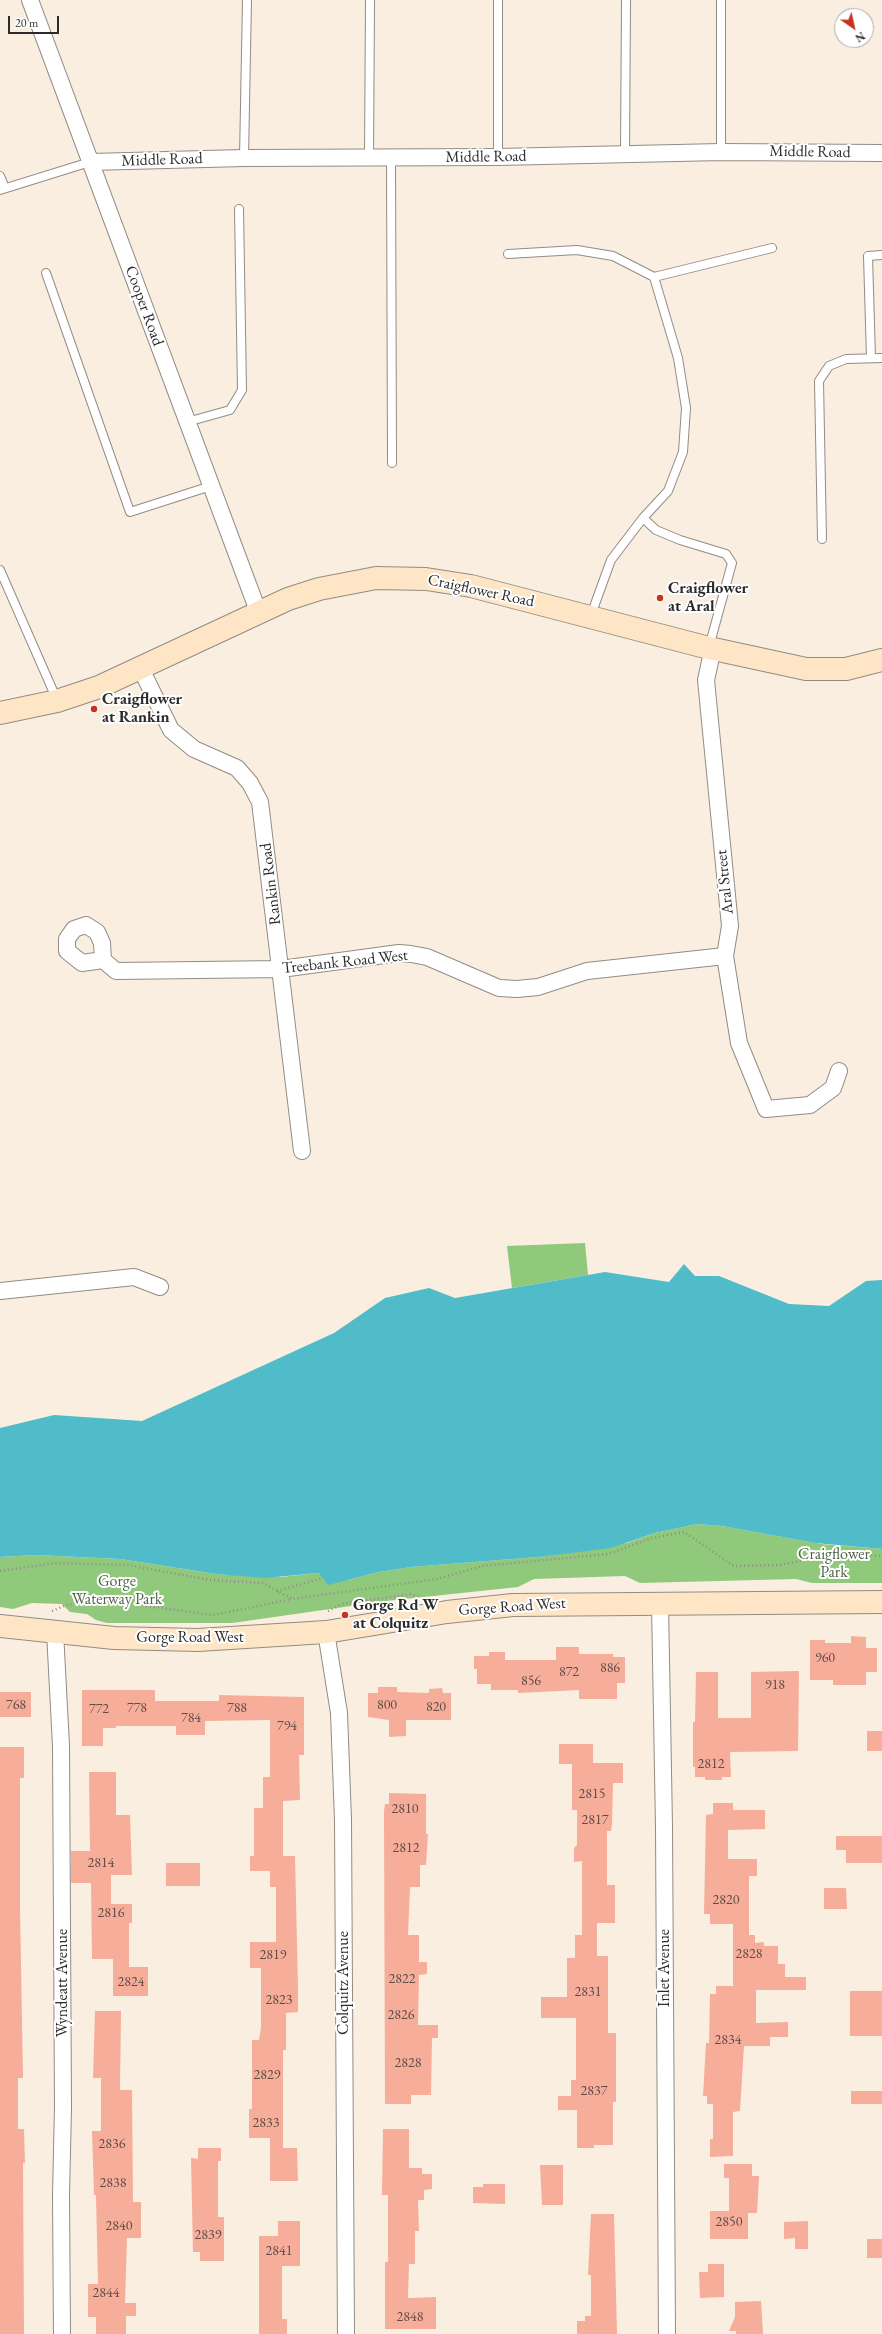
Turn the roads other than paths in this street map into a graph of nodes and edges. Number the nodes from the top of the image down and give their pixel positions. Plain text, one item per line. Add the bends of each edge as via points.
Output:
1 (30, 0) edge
2 (247, 0) edge
3 (370, 0) edge
4 (498, 0) edge
5 (626, 0) edge
6 (721, 0) edge
7 (721, 152) junction
8 (882, 153) edge
9 (625, 154) junction
10 (391, 157) junction
11 (498, 157) junction
12 (244, 158) junction
13 (369, 158) junction
14 (90, 162) junction
15 (0, 176) edge
16 (2, 189) edge
17 (239, 209) dead end
18 (772, 248) dead end
19 (508, 254) dead end
20 (882, 256) edge
21 (46, 273) dead end
22 (654, 277) junction
23 (871, 358) junction
24 (882, 358) edge
25 (187, 422) junction
26 (392, 462) dead end
27 (211, 486) junction
28 (642, 518) junction
29 (822, 539) dead end
30 (0, 570) edge
31 (258, 612) junction
32 (590, 616) junction
33 (711, 648) junction
34 (882, 660) edge
35 (141, 669) junction
36 (57, 701) junction
37 (0, 713) edge
38 (725, 956) junction
39 (103, 960) dead end
40 (280, 968) junction
41 (839, 1071) dead end
42 (302, 1152) dead end
43 (160, 1287) dead end
44 (0, 1291) edge
45 (882, 1602) edge
46 (660, 1603) junction
47 (50, 1623) junction
48 (0, 1626) edge
49 (326, 1632) junction
50 (62, 2334) edge
51 (346, 2334) edge
52 (667, 2334) edge

1 - 14 street, Cooper Road
2 - 12 lane
3 - 13 lane
4 - 11 lane
5 - 9 lane
6 - 7 lane
7 - 8 street, Middle Road
7 - 9 street, Middle Road
9 - 11 street, Middle Road
10 - 11 street, Middle Road
10 - 13 street, Middle Road
10 - 26 lane
12 - 13 street, Middle Road
12 - 14 street, Middle Road
14 - 16 lane
14 - 25 street, Cooper Road
15 - 16 lane
17 - 25 lane via 242,390 230,410
18 - 22 lane
19 - 22 lane via 577,250 613,256
20 - 23 lane via 868,256
21 - 27 lane via 130,512
22 - 28 lane via 678,358 686,408 683,452 668,491
23 - 24 lane
23 - 29 lane via 846,359 829,366 819,381
25 - 27 street, Cooper Road
27 - 31 street, Cooper Road
28 - 32 lane via 611,560
28 - 33 lane via 656,530 726,554 732,563
30 - 36 lane
31 - 32 main road, Craigflower Road via 319,589 376,578 426,579 471,586
31 - 35 main road, Craigflower Road
32 - 33 main road, Craigflower Road
33 - 34 main road, Craigflower Road via 806,669 846,669
33 - 38 street, Aral Street via 706,680 730,926
35 - 36 main road, Craigflower Road via 100,687
35 - 40 street, Rankin Road via 166,721 178,737 194,749 237,768 257,793 264,822
36 - 37 main road, Craigflower Road
38 - 40 street, Treebank Road West via 587,971 538,987 517,990 499,988 427,957 411,954 399,953
38 - 41 street, Aral Street via 739,1042 766,1110 810,1105 833,1088
39 - 40 street, Treebank Road West via 116,971
40 - 42 street, Rankin Road
43 - 44 street via 134,1277
45 - 46 main road, Gorge Road West
46 - 49 main road, Gorge Road West via 483,1607
46 - 52 street, Inlet Avenue
47 - 48 main road, Gorge Road West
47 - 49 main road, Gorge Road West via 114,1638 198,1640
47 - 50 street, Wyndeatt Avenue via 61,1746
49 - 51 street, Colquitz Avenue via 339,1713 342,1812

